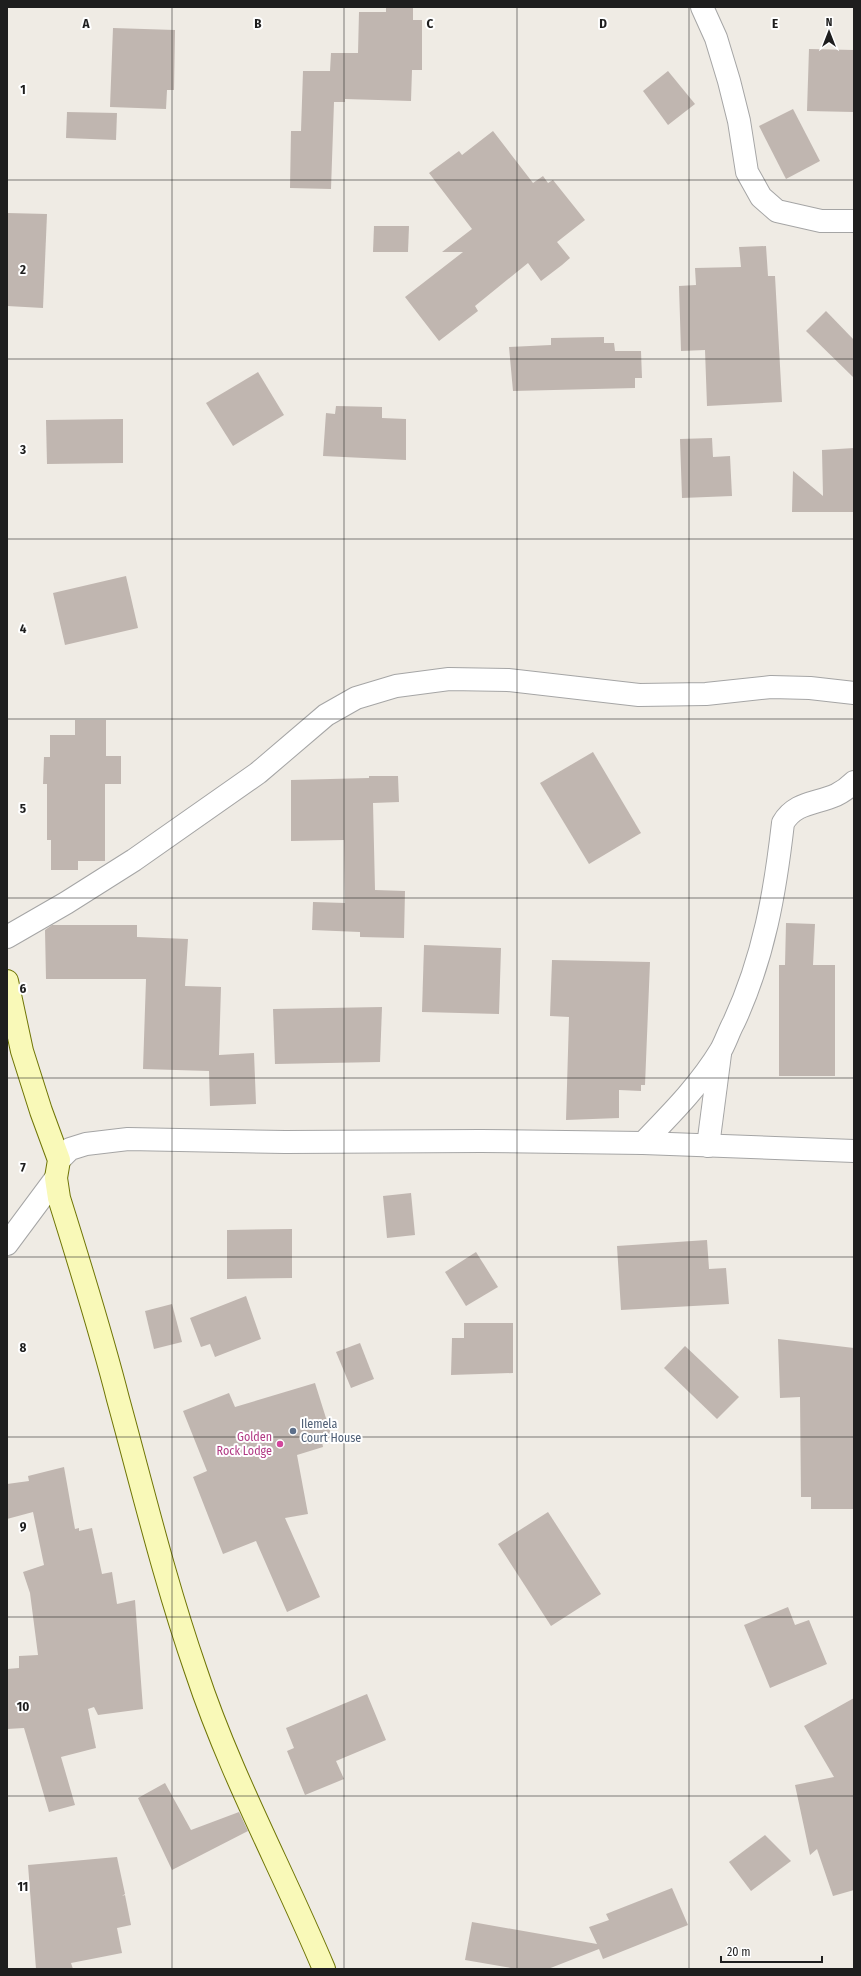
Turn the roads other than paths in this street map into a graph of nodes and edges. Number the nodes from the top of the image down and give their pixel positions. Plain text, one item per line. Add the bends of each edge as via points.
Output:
1 (702, 7) edge
2 (854, 221) edge
3 (854, 693) edge
4 (854, 782) edge
5 (7, 937) edge
6 (7, 981) edge
7 (721, 1050) junction
8 (643, 1143) junction
9 (708, 1146) junction
10 (854, 1150) edge
11 (57, 1169) junction
12 (7, 1244) edge
13 (324, 1969) edge

1 - 2 street via 716,38 729,81 739,120 747,172 761,197 777,211 821,221
3 - 5 street via 771,687 706,694 639,695 508,680 457,679 396,686 356,698 326,715 258,773 134,860 66,904
4 - 7 street via 836,795 797,808 783,823 770,915 761,950 743,1002
6 - 11 street via 22,1051
7 - 8 street via 685,1099
7 - 9 street
8 - 9 street
8 - 11 street via 128,1139 86,1144 70,1150
9 - 10 street
11 - 12 street
11 - 13 street via 59,1198 118,1396 158,1551 196,1672 245,1797 295,1900

